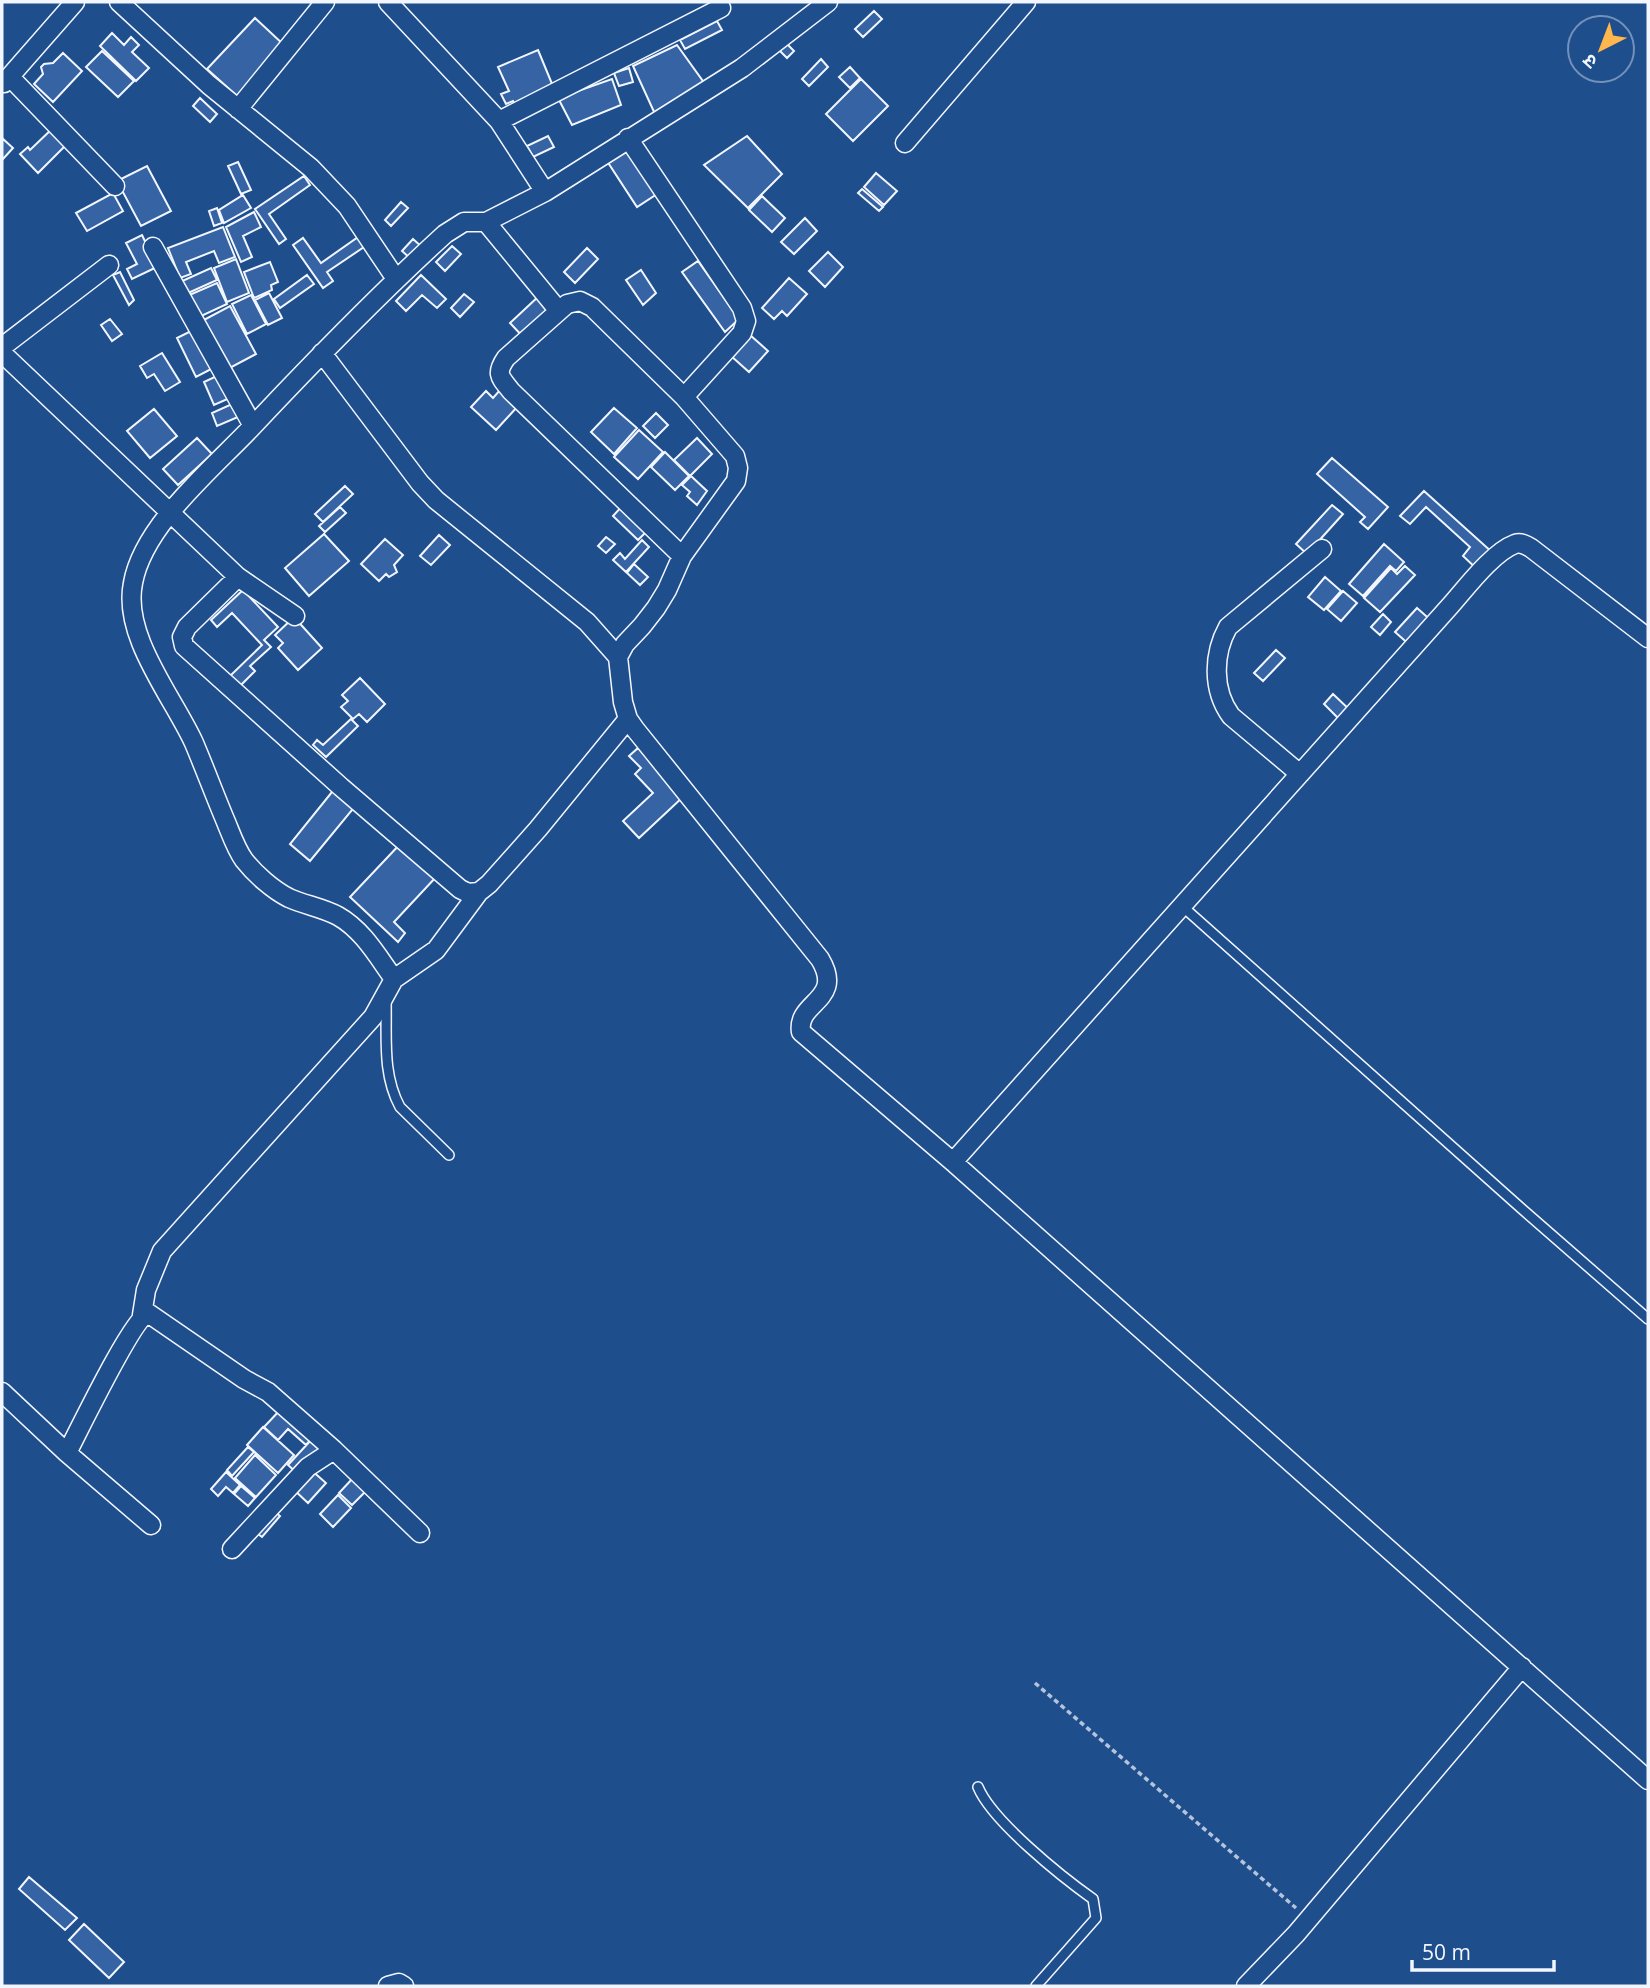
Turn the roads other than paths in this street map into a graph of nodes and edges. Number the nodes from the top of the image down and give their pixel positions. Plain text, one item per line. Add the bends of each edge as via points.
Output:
1 (75, 2) edge
2 (119, 2) edge
3 (326, 2) edge
4 (388, 2) edge
5 (828, 2) edge
6 (1019, 4) edge
7 (721, 8) dead end
8 (6, 81) edge
9 (238, 110) junction
10 (499, 121) junction
11 (628, 138) junction
12 (905, 143) dead end
13 (115, 186) dead end
14 (545, 192) junction
15 (486, 222) junction
16 (153, 247) dead end
17 (110, 265) dead end
18 (396, 279) junction
19 (559, 312) junction
20 (2, 347) edge
21 (2, 353) edge
22 (322, 353) junction
23 (684, 397) junction
24 (253, 426) junction
25 (171, 512) junction
26 (1322, 548) dead end
27 (682, 556) junction
28 (238, 577) junction
29 (295, 616) dead end
30 (1648, 638) edge
31 (618, 657) junction
32 (628, 719) junction
33 (1300, 774) junction
34 (479, 892) junction
35 (1181, 905) junction
36 (394, 979) junction
37 (386, 996) junction
38 (449, 1155) dead end
39 (953, 1162) junction
40 (142, 1315) junction
41 (1648, 1319) edge
42 (2, 1392) edge
43 (334, 1450) junction
44 (67, 1452) junction
45 (152, 1525) dead end
46 (420, 1533) dead end
47 (232, 1549) dead end
48 (1522, 1667) junction
49 (1648, 1780) edge
50 (978, 1787) dead end
51 (388, 1986) edge
52 (404, 1986) edge
53 (1036, 1986) edge
54 (1246, 1986) edge

1 - 8 street
2 - 9 street
3 - 9 street
4 - 10 street
5 - 11 street via 743,68
6 - 12 street
7 - 10 street
8 - 13 street
9 - 18 street via 311,168 347,206
10 - 14 street
11 - 14 street
11 - 23 street via 742,308 746,321 742,332
14 - 15 street
15 - 18 street via 464,222 445,234
15 - 19 street
16 - 24 street
17 - 20 street
18 - 22 street
19 - 23 street via 580,301 592,307
19 - 27 street via 506,358 500,376
21 - 25 street
22 - 24 street
22 - 31 street via 436,500 587,622
23 - 27 street via 735,456 738,468 736,481
24 - 25 street
25 - 28 street
25 - 36 street via 142,554 131,602 153,668 193,742 234,841 244,860 286,897 339,917 352,927
26 - 33 street via 1228,626 1217,653 1222,700 1231,716
27 - 31 street via 667,590
28 - 29 street
28 - 34 street via 187,627 181,637 184,646 460,888
30 - 33 street via 1531,548 1515,544 1458,597
31 - 32 street
32 - 34 street via 538,829
32 - 39 street via 827,971 827,990 804,1017 801,1032
33 - 35 street
34 - 36 street via 436,950
35 - 39 street
35 - 41 lane
36 - 37 street
37 - 38 lane via 387,1070 394,1097
37 - 40 street via 373,1017 162,1251 146,1290
39 - 48 street
40 - 43 street via 155,1315 268,1392
40 - 44 street
42 - 44 street
43 - 46 street
43 - 47 street via 302,1472
44 - 45 street
48 - 49 street
48 - 54 street
50 - 53 lane via 989,1808 1093,1899 1096,1917
51 - 52 street

